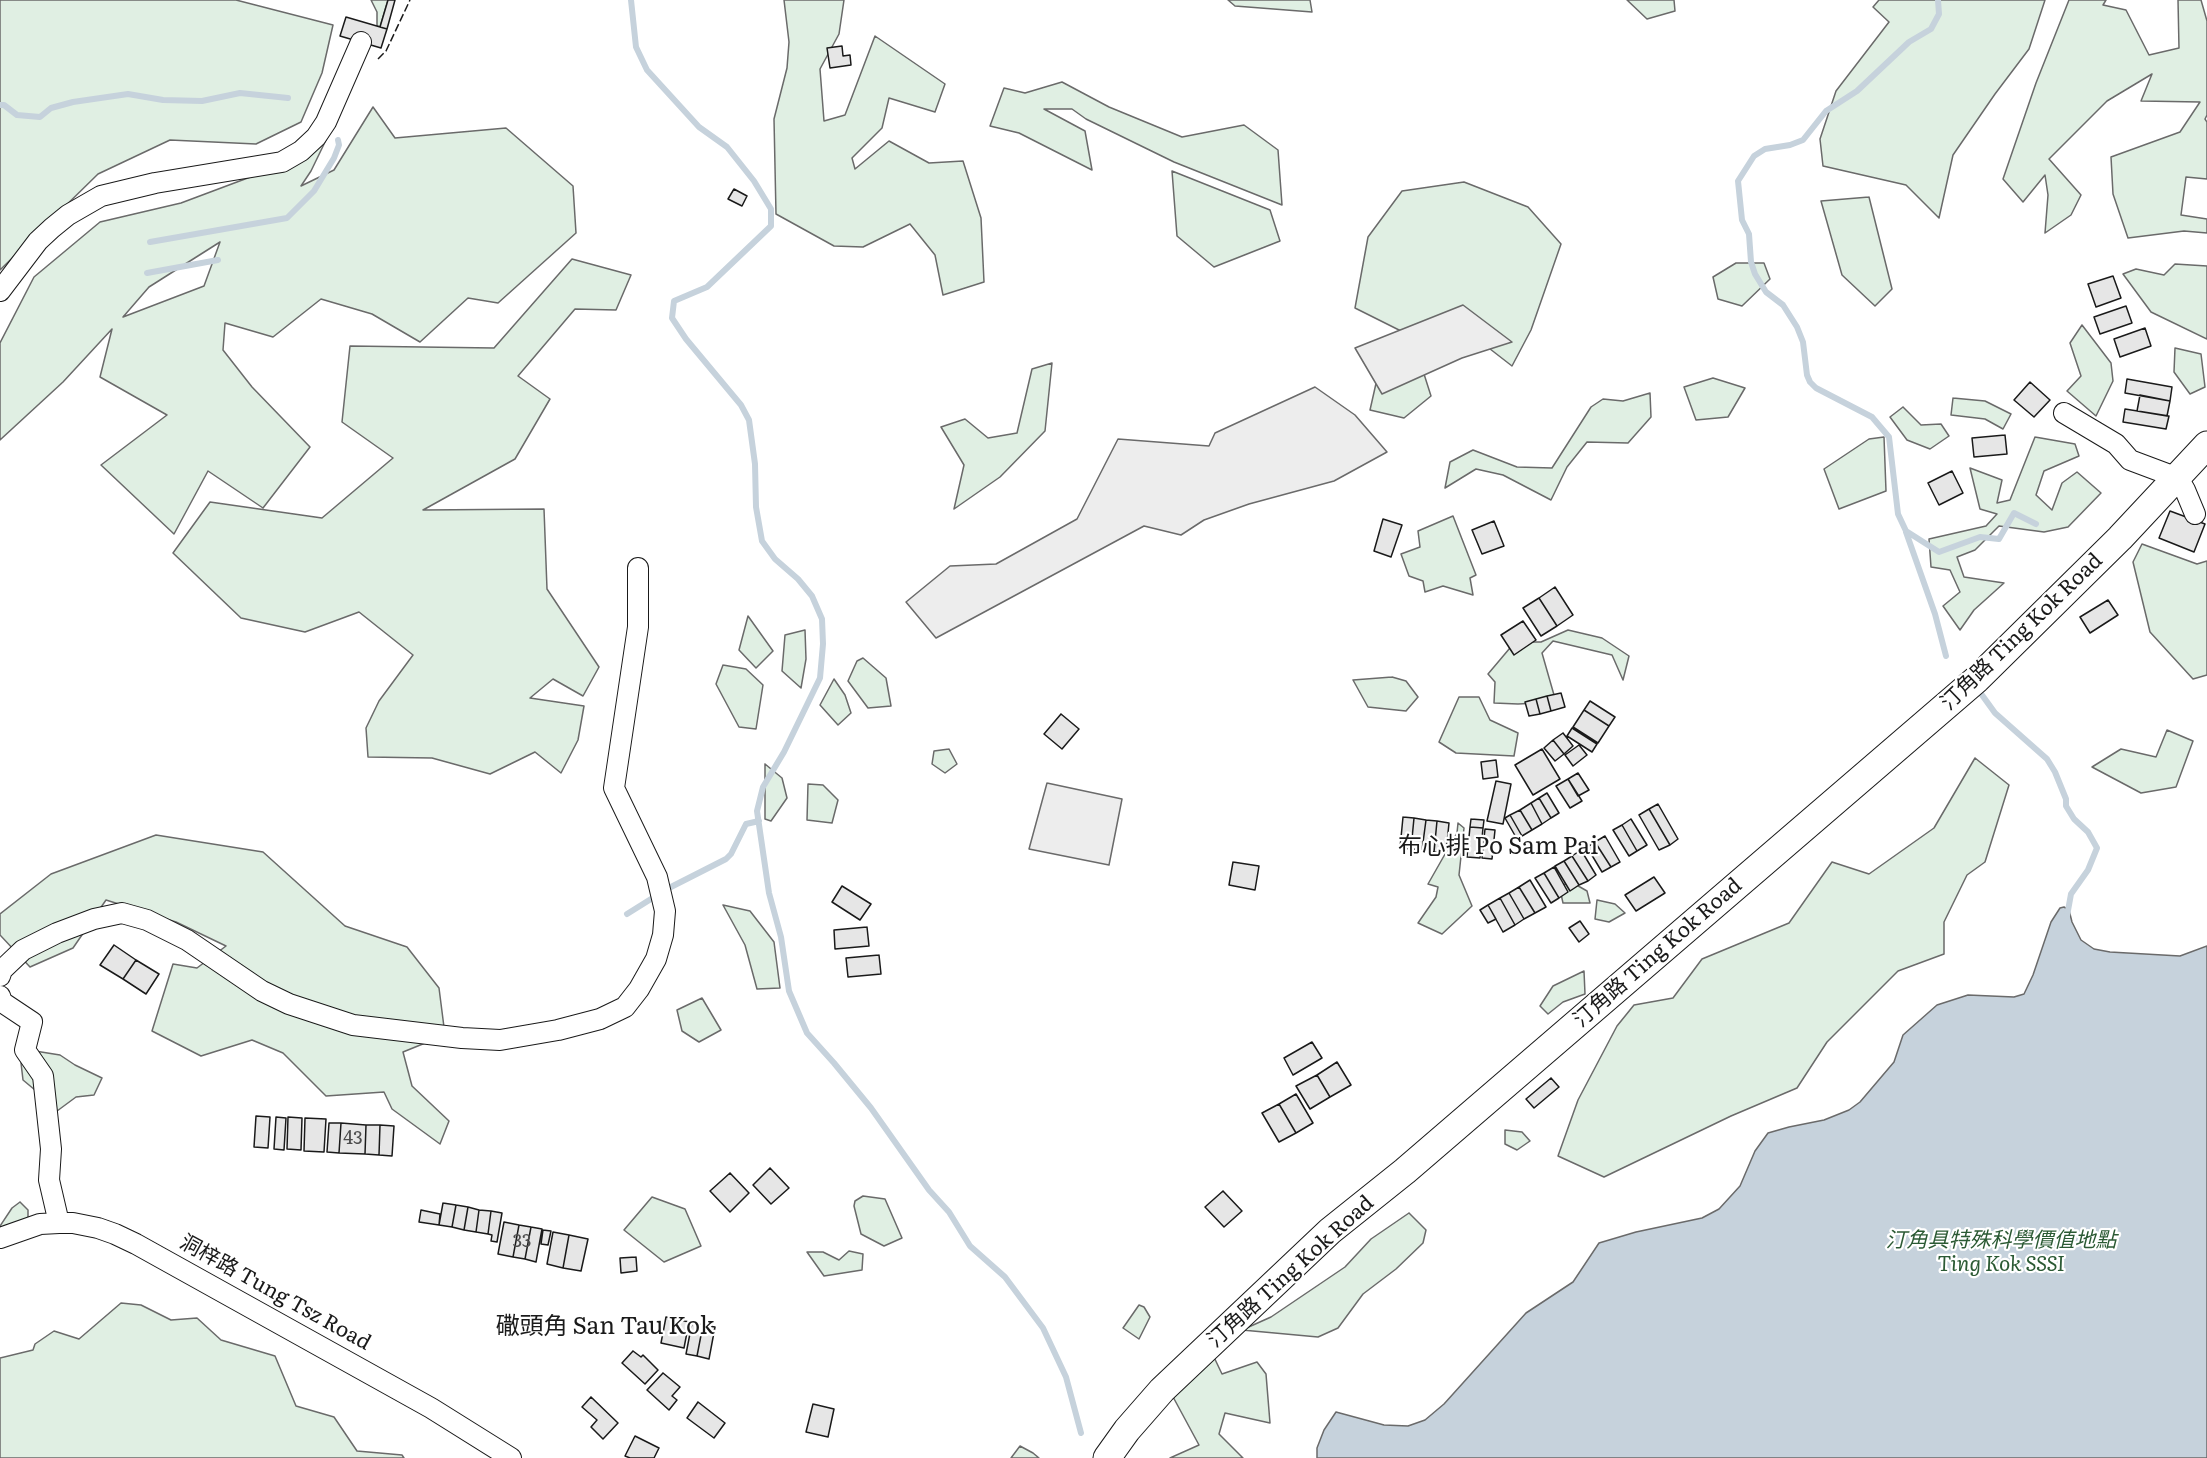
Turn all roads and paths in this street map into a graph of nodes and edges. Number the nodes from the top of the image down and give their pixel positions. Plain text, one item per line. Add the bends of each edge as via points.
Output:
1 (361, 42) dead end
2 (0, 291) edge
3 (2064, 412) dead end
4 (2207, 446) edge
5 (2178, 478) junction
6 (2195, 514) dead end
7 (638, 568) dead end
8 (0, 975) edge
9 (0, 996) edge
10 (59, 1223) junction
11 (0, 1238) edge
12 (512, 1458) edge
13 (1107, 1458) edge

1 - 2 street via 326,122 301,151 282,162 101,196 68,215 38,241
3 - 5 street via 2116,444 2130,460
4 - 5 main road, 汀角路 Ting Kok Road
5 - 6 street
5 - 13 main road, 汀角路 Ting Kok Road via 1977,680 1330,1231 1162,1390
7 - 8 street via 638,627 614,789 657,877 665,911 656,959 625,1007 600,1019 500,1040 353,1024 262,991 187,940 147,920 122,913 94,919 22,950
9 - 10 street via 2,1002 32,1022 25,1050 43,1076 51,1149 49,1180
10 - 11 street, 洞梓路 Tung Tsz Road via 40,1224
10 - 12 street, 洞梓路 Tung Tsz Road via 98,1228 136,1244 431,1408

